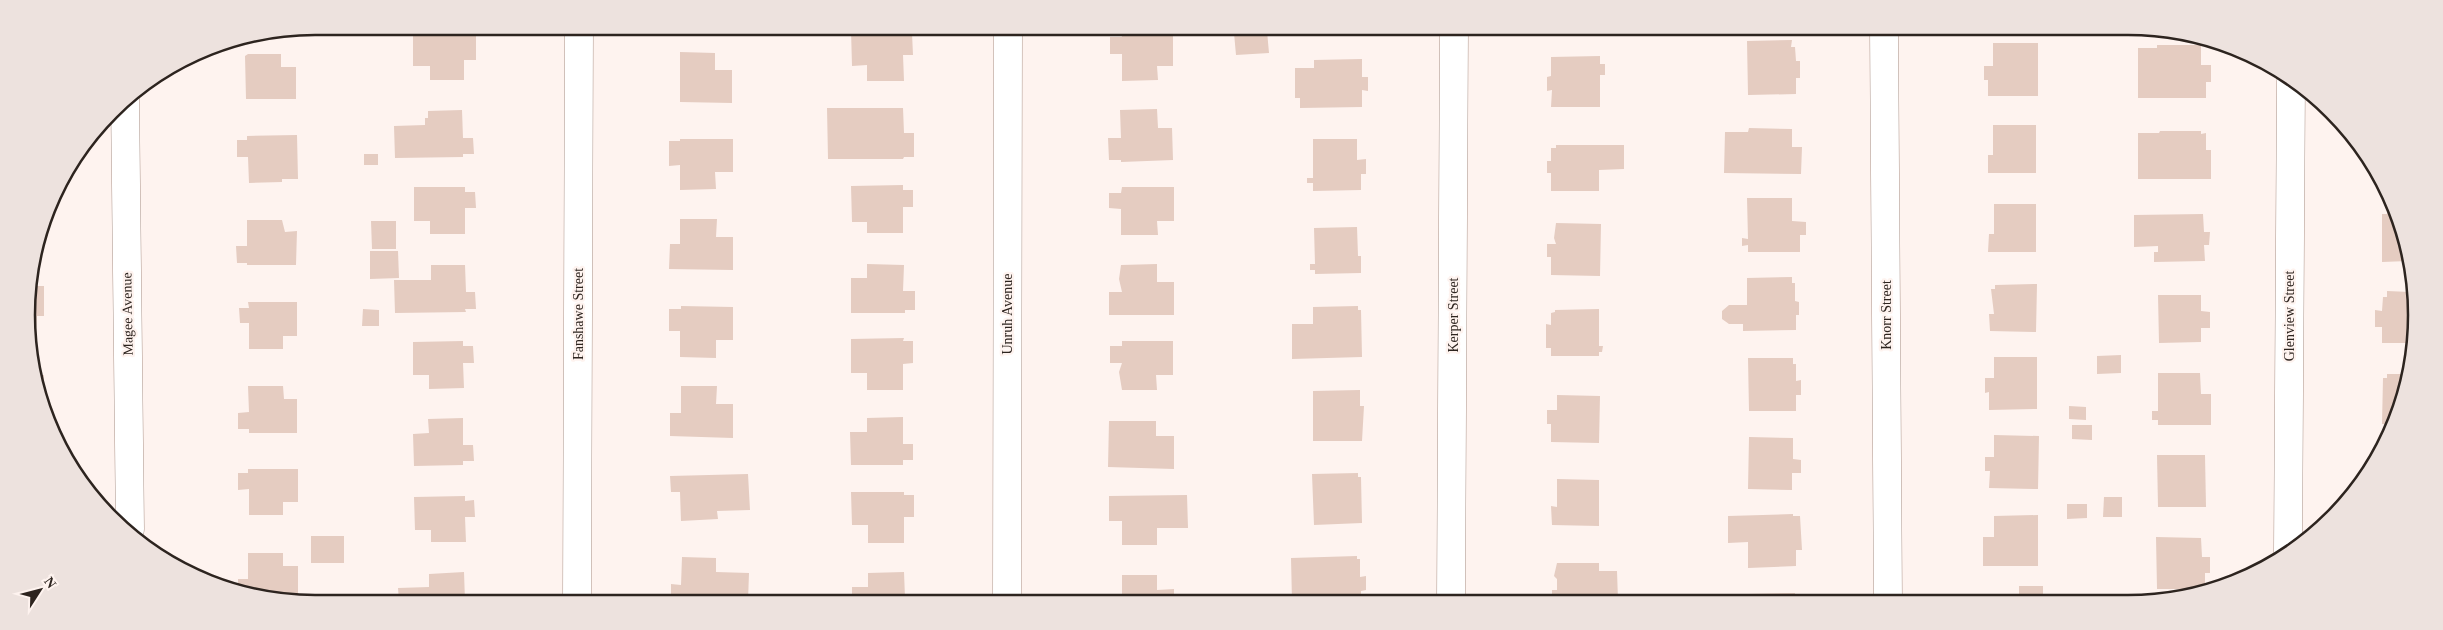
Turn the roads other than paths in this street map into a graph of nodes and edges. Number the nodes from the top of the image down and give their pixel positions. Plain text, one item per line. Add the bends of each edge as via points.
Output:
1 (579, 35) edge
2 (1008, 35) edge
3 (1454, 35) edge
4 (1884, 35) edge
5 (2291, 87) edge
6 (125, 109) edge
7 (130, 526) edge
8 (2288, 545) edge
9 (577, 595) edge
10 (1007, 595) edge
11 (1451, 595) edge
12 (1888, 595) edge

1 - 9 street, Fanshawe Street
2 - 10 street, Unruh Avenue
3 - 11 street, Kerper Street
4 - 12 street, Knorr Street
5 - 8 street, Glenview Street
6 - 7 street, Magee Avenue

